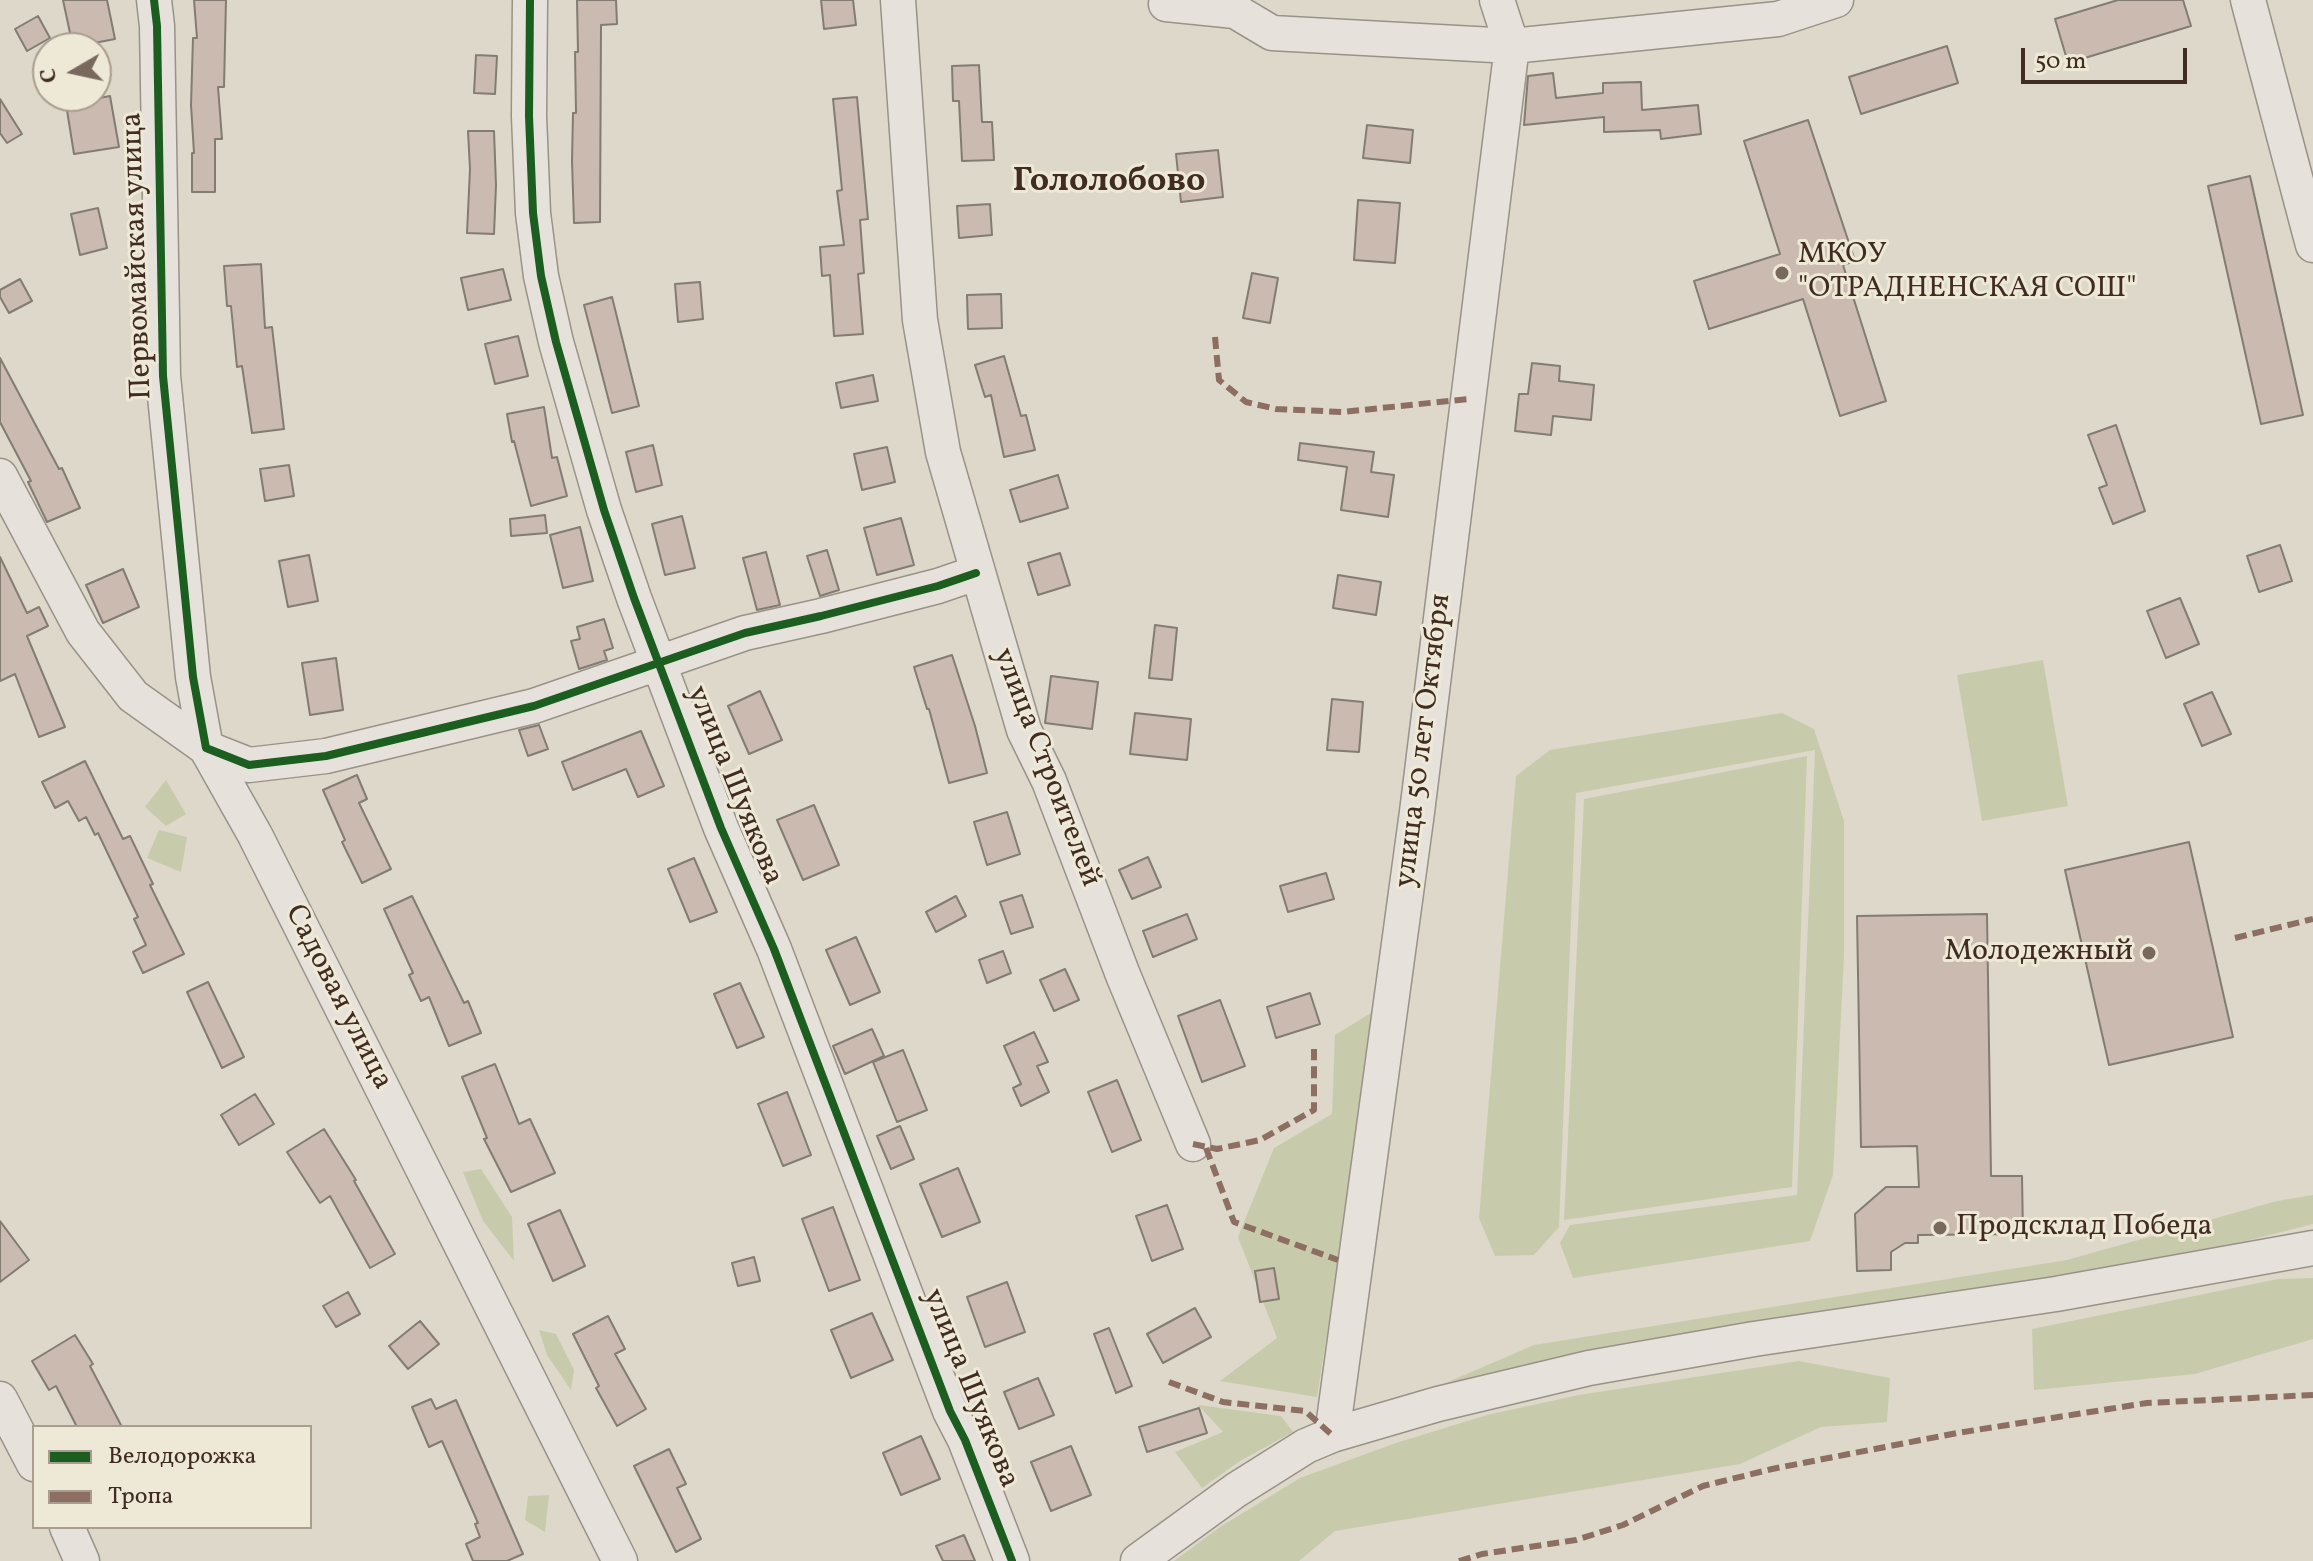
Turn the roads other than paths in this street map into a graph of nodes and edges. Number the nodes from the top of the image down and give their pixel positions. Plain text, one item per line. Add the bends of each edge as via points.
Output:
1 (154, 0) edge
2 (530, 0) edge
3 (898, 0) edge
4 (1497, 0) edge
5 (1836, 0) edge
6 (2248, 0) edge
7 (1166, 4) dead end
8 (1512, 46) junction
9 (2313, 245) edge
10 (0, 476) edge
11 (976, 573) junction
12 (659, 664) junction
13 (206, 748) junction
14 (1193, 1144) dead end
15 (2313, 1248) edge
16 (0, 1399) edge
17 (1332, 1435) junction
18 (32, 1460) edge
19 (68, 1529) edge
20 (82, 1561) edge
21 (620, 1561) edge
22 (1012, 1561) edge
23 (1138, 1561) edge

1 - 13 street, Первомайская улица via 163,376 193,677
2 - 12 street, улица Шуякова via 533,213 541,276 604,510
3 - 11 street, улица Строителей via 920,320 943,452
4 - 8 street, улица 50 лет Октября
5 - 8 street via 1778,19
6 - 9 street
7 - 8 street via 1235,11 1272,33
8 - 17 street, улица 50 лет Октября via 1417,812
10 - 13 street, Садовая улица via 83,632 133,696
11 - 12 street via 745,633
11 - 14 street, улица Строителей via 1024,730
12 - 13 street via 534,706 326,756 249,765
12 - 22 street, улица Шуякова
13 - 21 street, Садовая улица via 255,835
15 - 17 street via 1589,1368
16 - 18 street
17 - 23 street via 1246,1483
19 - 20 street

